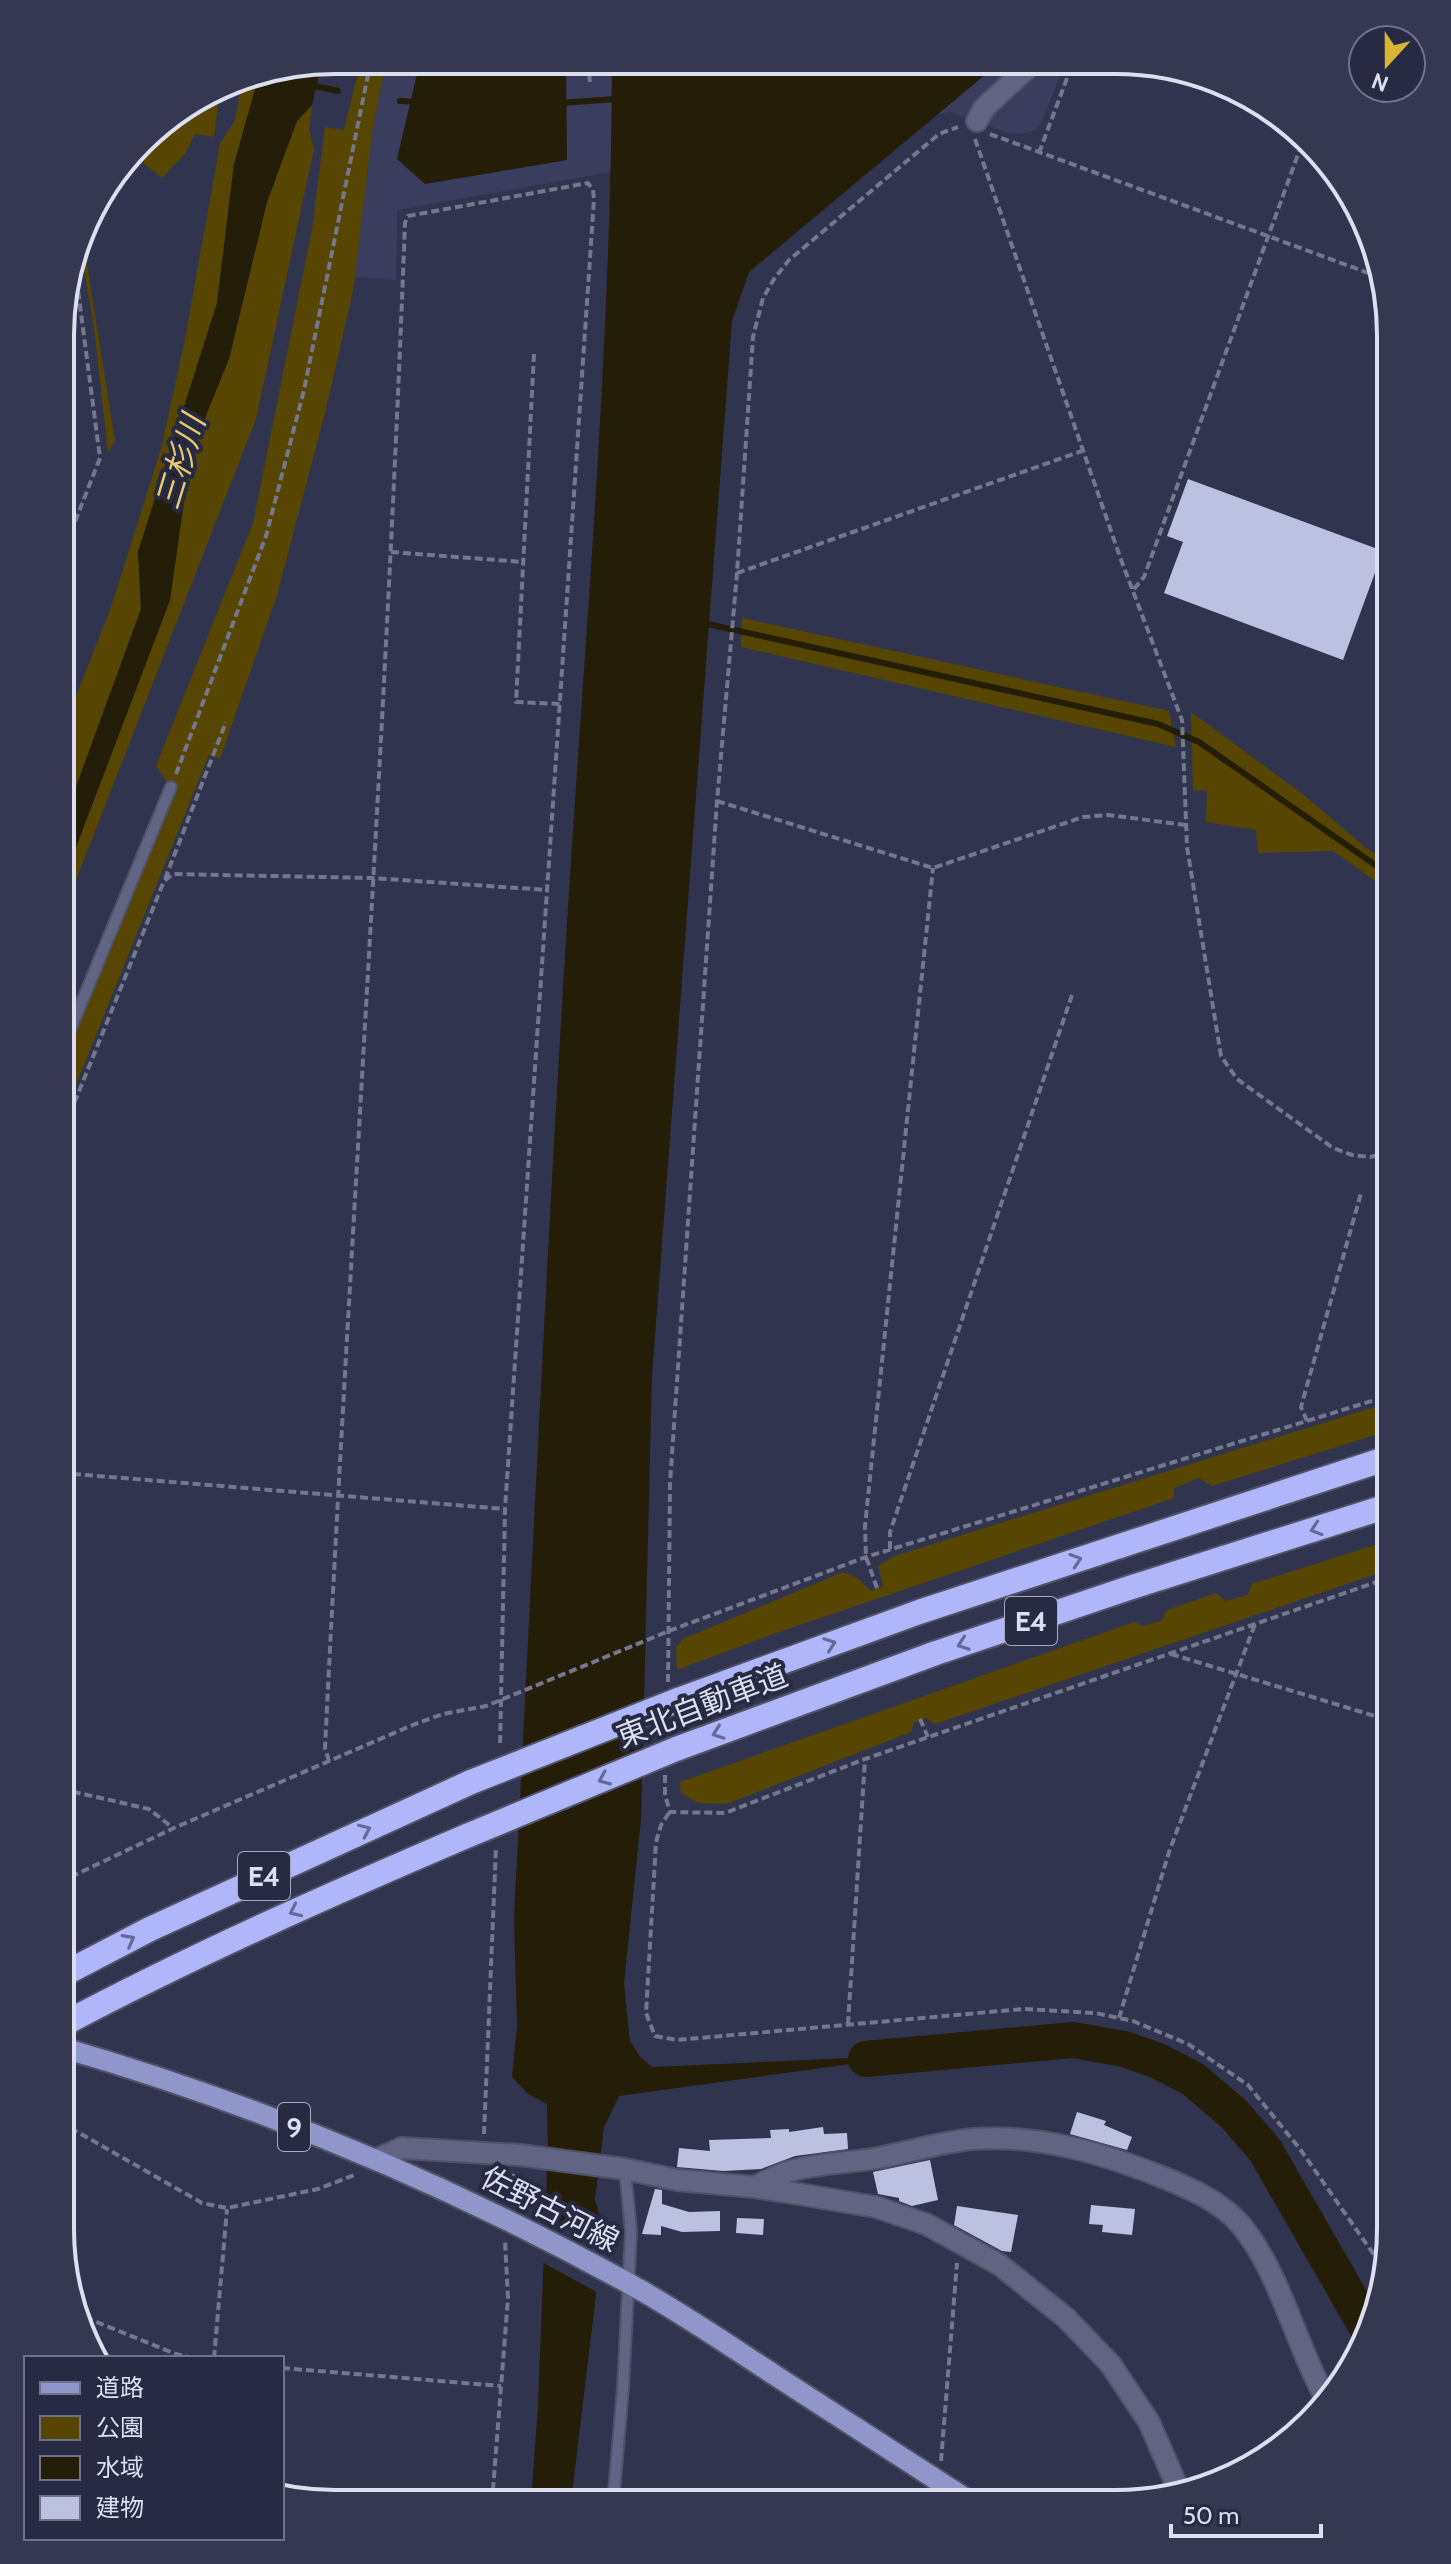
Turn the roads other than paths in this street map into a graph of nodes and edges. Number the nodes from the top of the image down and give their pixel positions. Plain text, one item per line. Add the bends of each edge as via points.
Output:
1 (1021, 74) edge
2 (976, 128) road end
3 (171, 787) road end
4 (74, 1021) edge
5 (1376, 1462) edge
6 (1376, 1510) edge
7 (74, 1969) edge
8 (74, 2019) edge
9 (74, 2052) edge
10 (375, 2160) junction
11 (625, 2169) junction
12 (754, 2187) junction
13 (619, 2279) junction
14 (1321, 2390) edge
15 (1176, 2483) edge
16 (613, 2490) edge
17 (952, 2490) edge

1 - 2 street via 984,108
3 - 4 lane
7 -> 5 highway, 東北自動車道 / E4, bridge via 471,1782 673,1695
6 -> 8 highway, 東北自動車道 / E4, bridge via 936,1653 469,1835 327,1896
9 - 10 main road, 佐野古河線 / 9 via 190,2089
10 - 11 street via 402,2148 520,2155
10 - 13 main road, 佐野古河線 / 9 via 513,2222
11 - 12 street
11 - 13 lane via 631,2232
12 - 14 street via 788,2172 971,2139 1054,2144 1141,2169 1215,2203 1238,2221 1273,2279
12 - 15 street via 876,2207 926,2224 1000,2265 1066,2318 1111,2365 1149,2422
13 - 16 lane
13 - 17 main road, 佐野古河線 / 9

